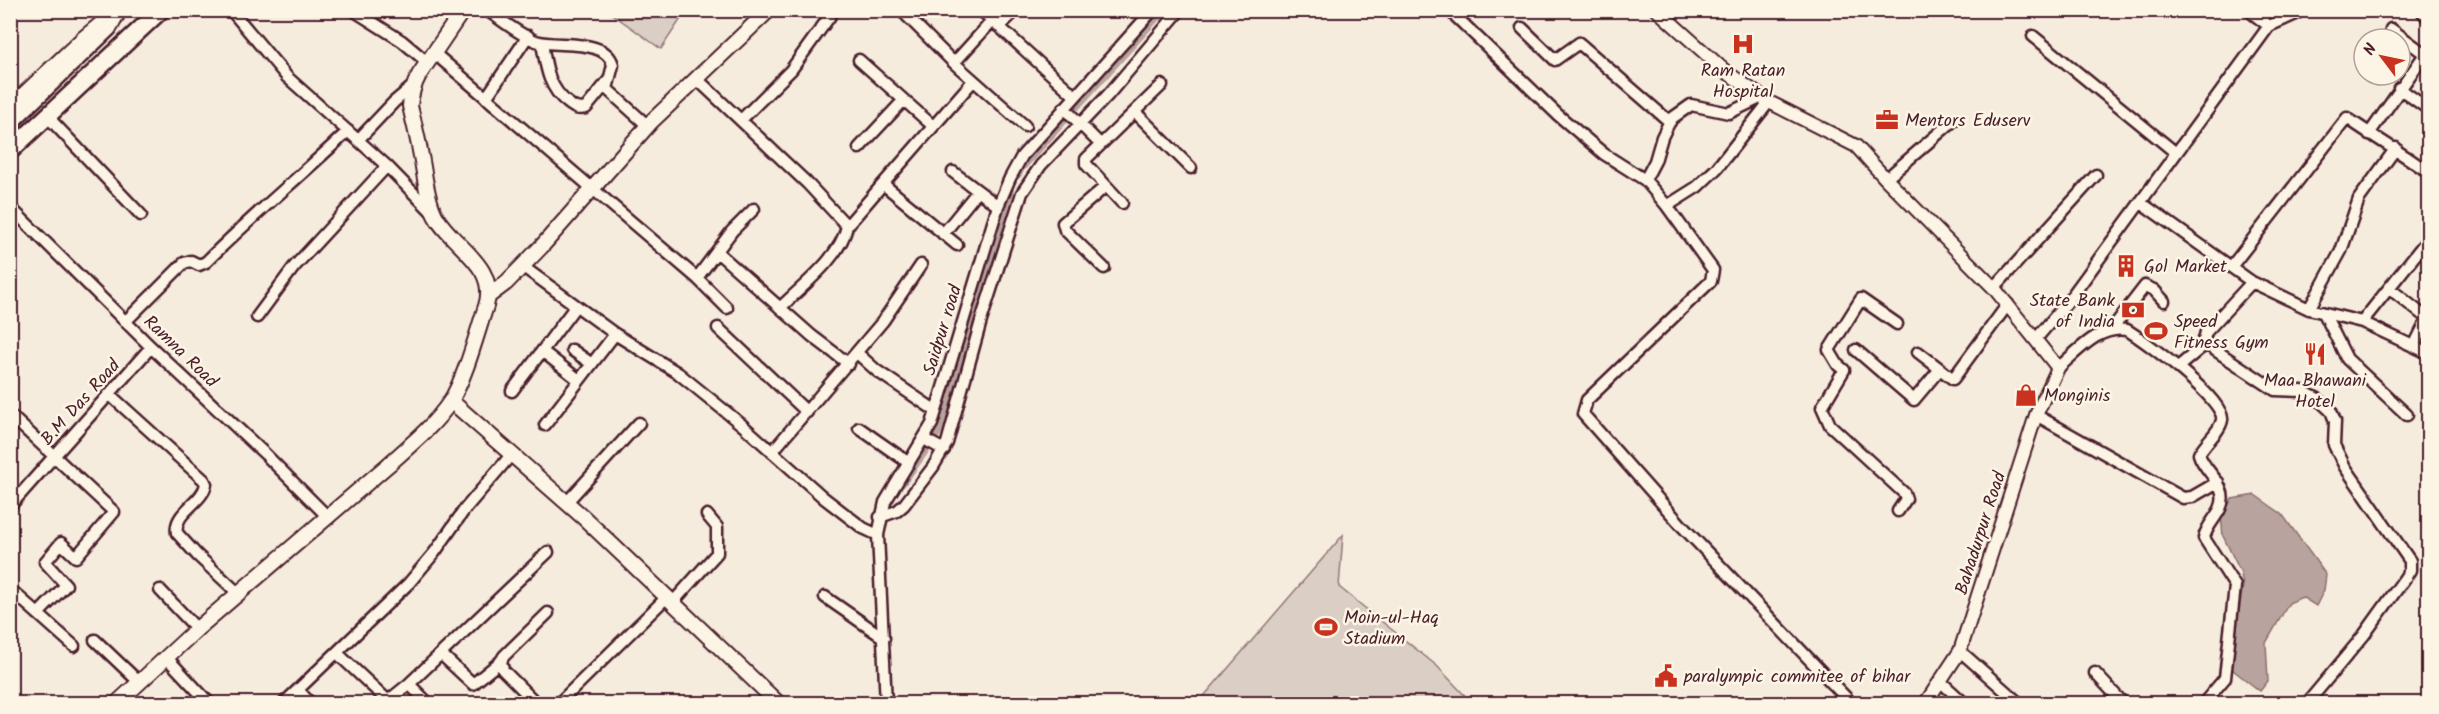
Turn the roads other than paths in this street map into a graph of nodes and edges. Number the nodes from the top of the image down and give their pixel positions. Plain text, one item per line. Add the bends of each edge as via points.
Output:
1 (117, 10) edge
2 (161, 10) edge
3 (231, 10) edge
4 (353, 10) edge
5 (463, 10) edge
6 (487, 10) edge
7 (769, 10) edge
8 (902, 10) edge
9 (981, 10) edge
10 (1016, 10) edge
11 (1153, 10) edge
12 (1180, 10) edge
13 (1449, 10) edge
14 (1657, 10) edge
15 (2253, 10) edge
16 (2299, 10) edge
17 (2421, 10) edge
18 (830, 16) dead end
19 (2428, 18) edge
20 (995, 24) junction
21 (2269, 26) junction
22 (1522, 28) dead end
23 (528, 36) junction
24 (2033, 36) dead end
25 (543, 43) junction
26 (2412, 44) edge
27 (431, 58) junction
28 (859, 60) dead end
29 (954, 63) junction
30 (2412, 71) edge
31 (609, 79) junction
32 (697, 79) junction
33 (974, 81) junction
34 (1162, 85) dead end
35 (413, 86) junction
36 (2399, 88) joint
37 (1075, 96) junction
38 (486, 98) junction
39 (1766, 99) junction
40 (903, 101) junction
41 (10, 106) edge
42 (2428, 109) edge
43 (1065, 110) junction
44 (1135, 112) junction
45 (47, 116) junction
46 (741, 120) junction
47 (1954, 120) dead end
48 (1078, 121) junction
49 (10, 122) edge
50 (1670, 122) junction
51 (648, 126) junction
52 (933, 126) junction
53 (1025, 126) dead end
54 (348, 130) junction
55 (2369, 134) junction
56 (358, 140) junction
57 (1100, 144) junction
58 (859, 148) dead end
59 (2396, 148) junction
60 (10, 151) edge
61 (2176, 153) junction
62 (387, 166) junction
63 (1191, 168) dead end
64 (953, 172) dead end
65 (2428, 172) edge
66 (2096, 174) dead end
67 (1886, 179) junction
68 (1645, 180) junction
69 (883, 184) junction
70 (1106, 186) junction
71 (592, 188) junction
72 (1014, 188) junction
73 (978, 191) junction
74 (2140, 202) junction
75 (1122, 203) dead end
76 (998, 206) junction
77 (1667, 206) junction
78 (10, 207) edge
79 (754, 209) dead end
80 (434, 214) junction
81 (141, 215) dead end
82 (847, 226) junction
83 (943, 234) junction
84 (2428, 239) edge
85 (957, 245) dead end
86 (717, 252) junction
87 (921, 265) dead end
88 (522, 266) junction
89 (2231, 267) junction
90 (1104, 268) dead end
91 (697, 278) junction
92 (2252, 282) junction
93 (1994, 288) junction
94 (2389, 288) junction
95 (490, 295) junction
96 (2164, 301) dead end
97 (2008, 304) junction
98 (575, 307) junction
99 (727, 308) dead end
100 (780, 308) junction
101 (2309, 309) junction
102 (2325, 315) junction
103 (257, 317) dead end
104 (2428, 319) edge
105 (126, 321) junction
106 (2362, 322) junction
107 (1897, 324) dead end
108 (718, 328) dead end
109 (2110, 330) junction
110 (615, 334) junction
111 (2036, 339) junction
112 (2414, 346) junction
113 (151, 347) junction
114 (2202, 347) junction
115 (572, 350) dead end
116 (1856, 350) dead end
117 (542, 351) junction
118 (1918, 352) dead end
119 (857, 353) junction
120 (2428, 353) edge
121 (592, 364) junction
122 (849, 364) junction
123 (2178, 367) junction
124 (2058, 368) junction
125 (1940, 369) junction
126 (579, 380) junction
127 (512, 391) dead end
128 (109, 394) junction
129 (450, 401) junction
130 (936, 411) junction
131 (807, 412) junction
132 (10, 415) edge
133 (2036, 415) junction
134 (2407, 415) dead end
135 (639, 423) dead end
136 (545, 425) dead end
137 (859, 428) dead end
138 (926, 440) junction
139 (941, 449) junction
140 (772, 452) junction
141 (56, 455) junction
142 (511, 455) junction
143 (909, 463) junction
144 (2218, 482) junction
145 (567, 502) junction
146 (10, 506) edge
147 (1898, 511) dead end
148 (707, 515) dead end
149 (880, 517) junction
150 (329, 518) junction
151 (878, 535) junction
152 (548, 552) dead end
153 (10, 589) edge
154 (160, 590) dead end
155 (239, 594) junction
156 (825, 597) dead end
157 (671, 598) junction
158 (548, 613) dead end
159 (38, 614) junction
160 (197, 629) junction
161 (884, 638) junction
162 (95, 640) dead end
163 (74, 646) dead end
164 (1960, 651) junction
165 (337, 653) junction
166 (442, 655) junction
167 (166, 657) junction
168 (501, 661) junction
169 (2096, 673) dead end
170 (1940, 681) junction
171 (139, 682) junction
172 (409, 684) junction
173 (298, 690) junction
174 (116, 704) edge
175 (210, 704) edge
176 (283, 704) edge
177 (311, 704) edge
178 (429, 704) edge
179 (537, 704) edge
180 (558, 704) edge
181 (778, 704) edge
182 (886, 704) edge
183 (1852, 704) edge
184 (1925, 704) edge
185 (1965, 704) edge
186 (2020, 704) edge
187 (2124, 704) edge
188 (2203, 704) edge
189 (2309, 704) edge

1 - 41 street
1 - 49 main road via 108,28
2 - 45 main road
3 - 54 street via 287,77
4 - 27 street
5 - 27 main road
6 - 23 street
7 - 32 main road
8 - 29 street
9 - 20 street
10 - 20 street
11 - 37 street, Saidpur road
12 - 48 street
13 - 68 street via 1558,115 1604,154
14 - 39 street via 1705,55
15 - 21 street
16 - 21 street
17 - 19 street
18 - 46 street via 791,70
20 - 29 street
20 - 37 street
21 - 61 street
22 - 50 street via 1555,60 1579,43
23 - 25 street
23 - 38 street
24 - 61 street
25 - 31 street via 583,45 597,50 614,65
25 - 31 street via 553,87 575,108 585,108
26 - 30 street via 2425,54
27 - 35 main road
27 - 38 street
28 - 40 street
29 - 33 street
31 - 51 street via 610,94
32 - 46 street
32 - 51 main road
33 - 52 street
33 - 53 street
34 - 44 street
35 - 56 street
35 - 80 main road via 411,106
36 - 42 street
36 - 55 street
37 - 43 street, Saidpur road
38 - 71 street
39 - 50 street via 1729,113 1691,105
39 - 67 street via 1856,146
39 - 77 street via 1717,168 1697,187
40 - 52 street
40 - 58 street
43 - 48 street
43 - 72 street, Saidpur road via 1022,156
44 - 57 street
44 - 63 street
45 - 60 main road
45 - 81 street
46 - 82 street
47 - 67 street
48 - 57 street
48 - 72 street via 1041,165
50 - 68 street
51 - 71 main road
52 - 69 street
54 - 56 street
54 - 105 street via 206,262 199,266 191,261 184,263
55 - 59 street
55 - 89 street via 2347,118
56 - 62 street
57 - 70 street via 1085,162
59 - 65 street
59 - 101 street via 2359,199 2341,251
61 - 74 street
62 - 80 street
62 - 103 street via 294,267
64 - 73 street
66 - 93 street
67 - 93 street
68 - 77 street
69 - 82 street
69 - 83 street
70 - 75 street
70 - 90 street via 1063,223 1065,230
71 - 88 main road
71 - 91 street
72 - 76 street, Saidpur road
72 - 139 street via 1006,239
73 - 76 street
73 - 83 street
74 - 89 street
74 - 111 street
76 - 130 street, Saidpur road
77 - 183 street via 1713,270 1711,281 1587,400 1583,414 1682,526
78 - 105 street, Ramna Road
79 - 86 street
80 - 95 main road via 483,272
82 - 100 street via 845,237 831,256
83 - 85 street
84 - 94 street
86 - 91 street
86 - 100 street
87 - 119 street
88 - 95 main road
88 - 98 street
89 - 92 street
91 - 99 street
92 - 101 street
92 - 114 street via 2206,332
93 - 97 street
94 - 104 street
94 - 106 street
95 - 129 main road
96 - 109 street via 2145,285
97 - 111 street
97 - 125 street via 1953,379
98 - 110 street
98 - 117 street
100 - 122 street
101 - 102 street
102 - 106 street
102 - 134 street via 2348,359
104 - 112 street
105 - 113 street, Ramna Road
106 - 112 street
107 - 147 street via 1861,299 1829,350 1844,370 1822,407 1830,425 1904,493 1906,499
108 - 131 street
109 - 123 street via 2127,330
109 - 124 street via 2099,333
110 - 121 street
110 - 140 street via 678,373
111 - 124 street
112 - 120 street
113 - 128 street, B.M Das Road
113 - 150 street, Ramna Road
114 - 123 street
114 - 189 street via 2216,350 2275,390 2302,391 2331,411 2335,421 2334,445 2345,467 2411,565 2364,635
115 - 121 street
116 - 125 street via 1914,400
117 - 126 street
117 - 127 street
118 - 125 street
119 - 122 street
119 - 130 street
121 - 126 street
122 - 131 street
123 - 144 street via 2222,415 2221,423 2199,454
124 - 133 street, Bahadurpur Road
126 - 136 street
128 - 141 street, B.M Das Road
128 - 155 street via 204,480 204,491 178,522 177,533
129 - 142 main road
129 - 150 main road via 414,442
130 - 138 street, Saidpur road
131 - 140 street
132 - 141 street
133 - 144 street via 2183,498 2193,497
133 - 164 street, Bahadurpur Road
135 - 145 street
137 - 143 street
138 - 139 street
138 - 143 street, Saidpur road
139 - 149 street via 904,506
140 - 151 street via 863,528
141 - 146 street, B.M Das Road
141 - 159 street via 114,512 76,556 61,543 45,562 66,585
142 - 145 main road
142 - 165 street via 409,583
143 - 149 street, Saidpur road
144 - 188 street via 2222,492 2220,507 2204,538 2235,586 2225,678
145 - 157 main road
148 - 157 street via 717,527 717,553
149 - 151 street, Saidpur road
150 - 155 main road
151 - 161 street, Saidpur road
152 - 166 street
153 - 159 street
154 - 160 street
155 - 160 main road
156 - 161 street
157 - 180 street
157 - 181 main road
158 - 168 street
159 - 163 street
160 - 167 main road
161 - 182 street, Saidpur road
162 - 171 street
164 - 170 street, Bahadurpur Road
164 - 186 street
165 - 172 street via 388,701
165 - 173 street
166 - 168 street via 473,684
166 - 172 street
167 - 171 main road
167 - 175 street
168 - 179 street via 503,670
169 - 187 street
170 - 184 street, Bahadurpur Road
170 - 185 street
171 - 174 main road
172 - 178 street
173 - 176 street
173 - 177 street

